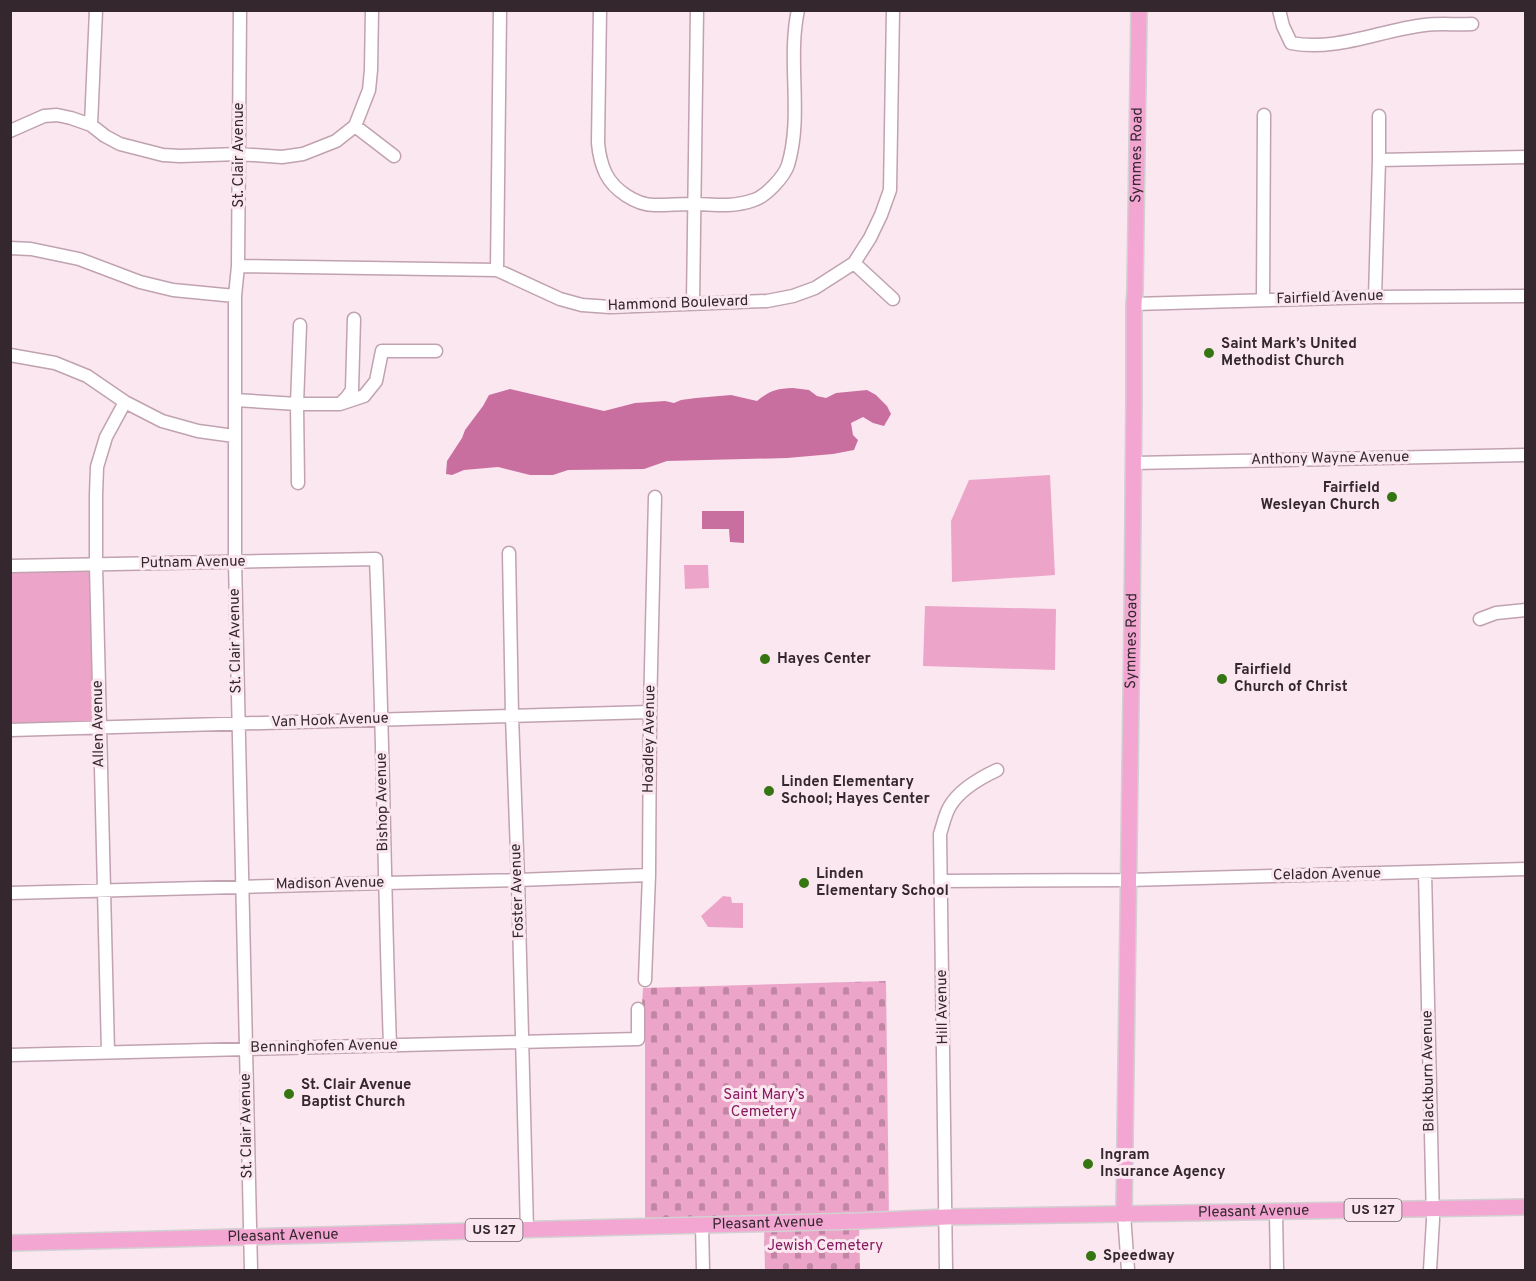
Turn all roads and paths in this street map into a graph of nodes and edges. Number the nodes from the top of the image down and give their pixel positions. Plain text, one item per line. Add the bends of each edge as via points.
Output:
1 (96, 10) edge
2 (240, 10) edge
3 (372, 10) edge
4 (500, 10) edge
5 (600, 10) edge
6 (697, 10) edge
7 (798, 10) edge
8 (893, 10) edge
9 (1139, 10) edge
10 (1279, 10) edge
11 (1472, 24) dead end
12 (1264, 115) dead end
13 (1379, 116) dead end
14 (91, 125) junction
15 (355, 126) junction
16 (10, 131) edge
17 (238, 154) junction
18 (394, 156) dead end
19 (1526, 157) edge
20 (1379, 160) junction
21 (693, 204) junction
22 (10, 248) edge
23 (854, 263) junction
24 (238, 266) junction
25 (497, 270) junction
26 (235, 296) junction
27 (1526, 296) edge
28 (1375, 297) junction
29 (893, 299) dead end
30 (1263, 300) junction
31 (693, 303) junction
32 (1134, 304) junction
33 (354, 320) dead end
34 (300, 325) dead end
35 (436, 351) dead end
36 (10, 355) edge
37 (236, 400) junction
38 (125, 402) junction
39 (297, 404) junction
40 (340, 404) junction
41 (234, 436) junction
42 (1526, 455) edge
43 (1134, 463) junction
44 (298, 483) dead end
45 (655, 497) dead end
46 (509, 552) dead end
47 (376, 559) joint
48 (235, 562) junction
49 (96, 565) junction
50 (10, 566) edge
51 (1526, 610) edge
52 (1480, 619) dead end
53 (650, 712) junction
54 (512, 717) junction
55 (382, 719) junction
56 (238, 725) junction
57 (99, 728) junction
58 (10, 730) edge
59 (997, 770) dead end
60 (1526, 869) edge
61 (1425, 872) junction
62 (649, 875) junction
63 (518, 880) junction
64 (1129, 880) junction
65 (941, 881) junction
66 (384, 883) junction
67 (241, 886) junction
68 (103, 890) junction
69 (10, 892) edge
70 (645, 980) dead end
71 (638, 1009) dead end
72 (522, 1043) junction
73 (390, 1045) junction
74 (245, 1049) junction
75 (108, 1052) junction
76 (10, 1055) edge
77 (1526, 1207) edge
78 (1432, 1209) junction
79 (1276, 1212) junction
80 (1124, 1214) junction
81 (946, 1217) junction
82 (702, 1225) junction
83 (527, 1230) junction
84 (250, 1236) junction
85 (10, 1243) edge
86 (251, 1270) edge
87 (703, 1270) edge
88 (946, 1270) edge
89 (1128, 1270) edge
90 (1277, 1270) edge
91 (1430, 1270) edge

1 - 14 street
2 - 17 street, St. Clair Avenue
3 - 15 street via 369,90
4 - 25 street
5 - 21 street via 598,143 607,175 625,194 650,205
6 - 21 street
7 - 21 street via 794,138 787,167 774,186 756,200 729,206
8 - 23 street, Hammond Boulevard via 890,190
9 - 32 main road, Symmes Road
10 - 11 street via 1291,43 1302,45 1321,46 1425,25
12 - 30 street
13 - 20 street
14 - 16 street via 57,115
14 - 17 street via 120,144 156,154
15 - 17 street via 336,141 303,154
15 - 18 street
17 - 24 street, St. Clair Avenue
19 - 20 street
20 - 28 street
21 - 31 street
22 - 26 street via 79,259 173,290
23 - 29 street
23 - 31 street, Hammond Boulevard via 815,288 793,296 767,301
24 - 25 street, Hammond Boulevard
24 - 26 street, St. Clair Avenue
25 - 31 street, Hammond Boulevard via 582,305
26 - 37 street, St. Clair Avenue
27 - 28 street, Fairfield Avenue
28 - 30 street, Fairfield Avenue
30 - 32 street, Fairfield Avenue
32 - 43 main road, Symmes Road
33 - 40 street via 352,390
34 - 39 street
35 - 40 street via 382,351 376,381 364,396
36 - 38 street via 55,363 87,376
37 - 39 street
37 - 41 street, St. Clair Avenue
38 - 41 street via 162,421
38 - 49 street, Allen Avenue via 106,437 98,467
39 - 40 street
39 - 44 street
41 - 48 street, St. Clair Avenue
42 - 43 street, Anthony Wayne Avenue
43 - 64 main road, Symmes Road
45 - 53 street, Hoadley Avenue
46 - 54 street, Foster Avenue
47 - 48 street, Putnam Avenue
47 - 55 street, Bishop Avenue
48 - 49 street, Putnam Avenue
48 - 56 street, St. Clair Avenue
49 - 50 street, Putnam Avenue
49 - 57 street, Allen Avenue
51 - 52 street
53 - 54 street, Van Hook Avenue
53 - 62 street, Hoadley Avenue
54 - 55 street, Van Hook Avenue
54 - 63 street, Foster Avenue
55 - 56 street, Van Hook Avenue
55 - 66 street, Bishop Avenue
56 - 57 street, Van Hook Avenue
56 - 67 street, St. Clair Avenue
57 - 58 street, Van Hook Avenue
57 - 68 street, Allen Avenue
59 - 65 street, Hill Avenue via 973,783 950,806 940,834
60 - 61 street, Celadon Avenue
61 - 64 street, Celadon Avenue
61 - 78 street, Blackburn Avenue
62 - 63 street, Madison Avenue
62 - 70 street, Hoadley Avenue
63 - 66 street, Madison Avenue
63 - 72 street, Foster Avenue
64 - 65 street
64 - 80 main road, Symmes Road
65 - 81 street, Hill Avenue
66 - 67 street, Madison Avenue
66 - 73 street, Bishop Avenue
67 - 68 street, Madison Avenue
67 - 74 street, St. Clair Avenue
68 - 69 street, Madison Avenue
68 - 75 street, Allen Avenue
71 - 72 street, Benninghofen Avenue via 638,1039
72 - 73 street, Benninghofen Avenue
72 - 83 street, Foster Avenue
73 - 74 street, Benninghofen Avenue
74 - 75 street, Benninghofen Avenue
74 - 84 street, St. Clair Avenue
75 - 76 street, Benninghofen Avenue
77 - 78 main road, Pleasant Avenue / US 127
78 - 79 main road, Pleasant Avenue / US 127
78 - 91 street, Blackburn Avenue
79 - 80 main road, Pleasant Avenue / US 127
79 - 90 street
80 - 81 main road, Pleasant Avenue / US 127
80 - 89 street, Symmes Road
81 - 82 main road, Pleasant Avenue / US 127
81 - 88 street, Hill Avenue
82 - 83 main road, Pleasant Avenue / US 127
82 - 87 street
83 - 84 main road, Pleasant Avenue / US 127
84 - 85 main road, Pleasant Avenue / US 127
84 - 86 street, St. Clair Avenue

